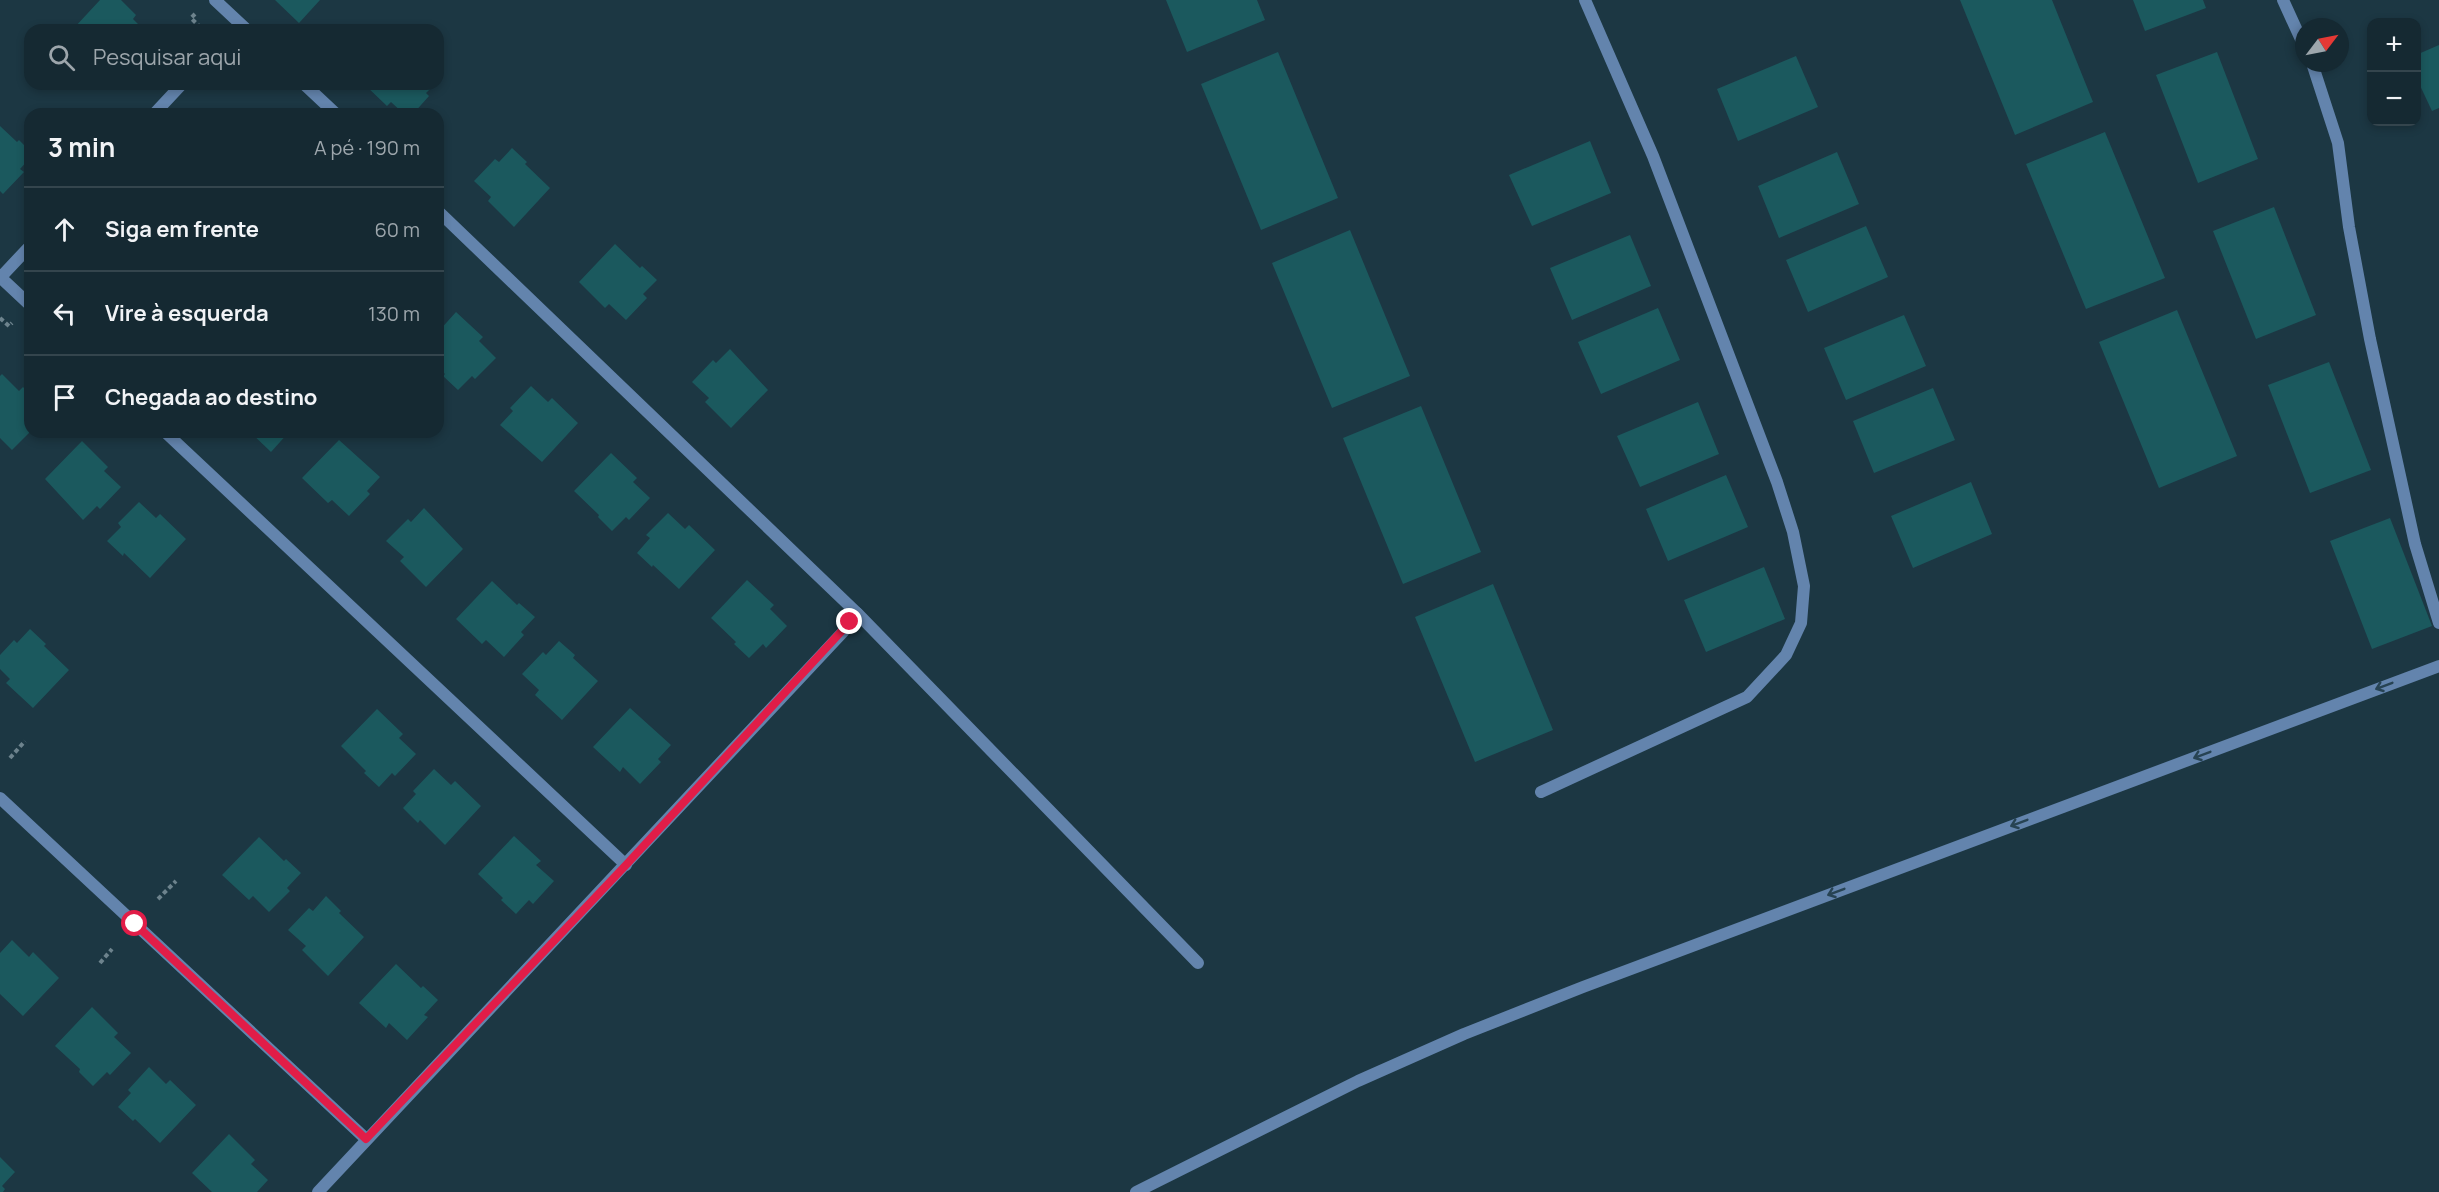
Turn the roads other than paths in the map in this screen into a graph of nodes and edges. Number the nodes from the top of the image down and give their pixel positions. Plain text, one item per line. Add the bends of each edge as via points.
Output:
1 (214, 0) edge
2 (1585, 0) edge
3 (2283, 0) edge
4 (236, 24) edge
5 (2295, 26) edge
6 (2315, 72) edge
7 (176, 90) edge
8 (310, 90) edge
9 (160, 108) edge
10 (330, 108) edge
11 (444, 217) edge
12 (24, 252) edge
13 (0, 277) edge
14 (24, 299) edge
15 (171, 438) edge
16 (857, 613) junction
17 (2439, 623) edge
18 (2439, 666) edge
19 (1541, 792) dead end
20 (0, 798) edge
21 (626, 865) junction
22 (1198, 963) dead end
23 (366, 1139) junction
24 (318, 1192) edge
25 (1136, 1192) edge

1 - 4 street
2 - 19 street via 1653,156 1777,482 1804,586 1801,623 1786,655 1747,697
3 - 5 street
6 - 17 street via 2338,143 2370,339 2415,544
7 - 9 street
8 - 10 street
11 - 16 street
12 - 13 street
13 - 14 street
15 - 21 street
16 - 21 street
16 - 22 street
18 -> 25 street via 1464,1034 1358,1081
20 - 23 street
21 - 23 street
23 - 24 street

